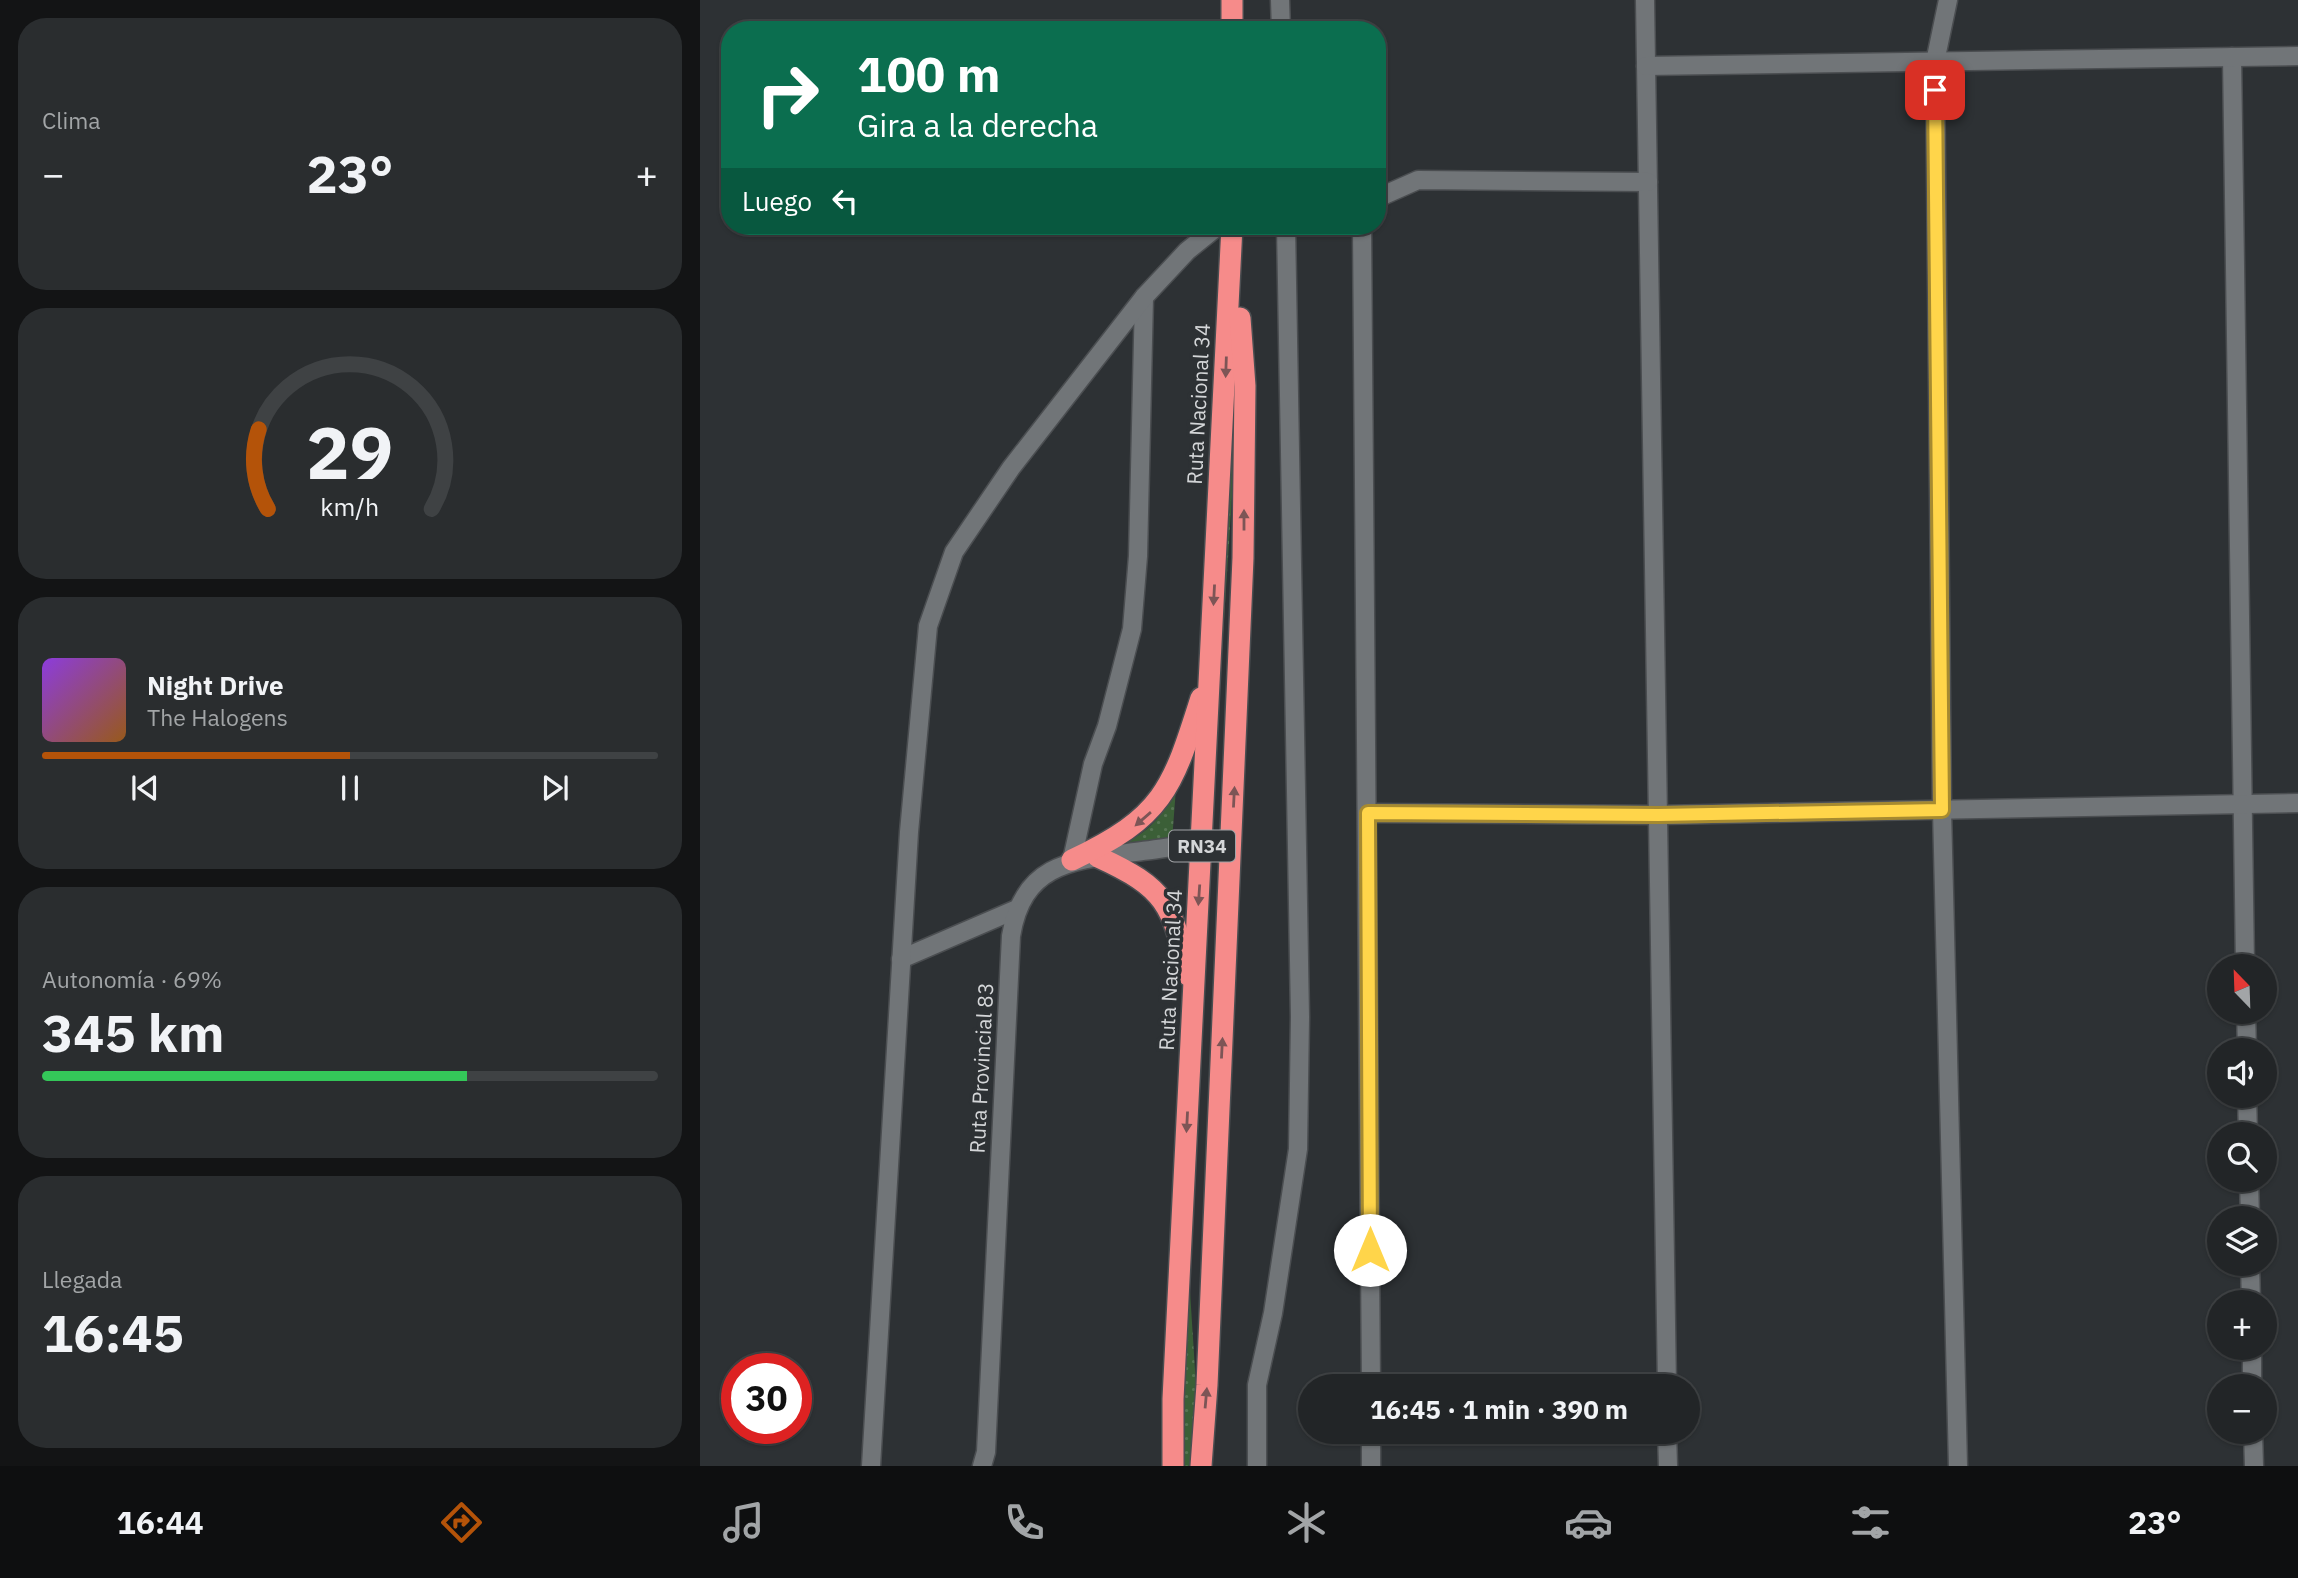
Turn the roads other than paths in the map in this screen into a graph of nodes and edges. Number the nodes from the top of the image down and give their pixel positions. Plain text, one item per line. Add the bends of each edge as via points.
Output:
1 (1232, 0) edge
2 (1280, 0) edge
3 (1645, 0) edge
4 (1948, 0) edge
5 (1232, 21) edge
6 (1281, 21) edge
7 (2298, 56) edge
8 (2232, 57) junction
9 (1935, 62) junction
10 (1646, 66) junction
11 (1648, 182) junction
12 (1386, 194) edge
13 (1206, 235) edge
14 (1233, 235) edge
15 (1234, 235) edge
16 (1286, 235) edge
17 (1362, 235) edge
18 (1144, 297) junction
19 (1210, 669) junction
20 (2298, 803) edge
21 (2242, 804) junction
22 (1942, 810) junction
23 (1368, 813) junction
24 (1658, 815) junction
25 (1231, 839) junction
26 (1203, 843) junction
27 (1098, 856) junction
28 (1072, 860) junction
29 (1017, 909) junction
30 (2245, 954) edge
31 (901, 959) junction
32 (1193, 998) junction
33 (1371, 1374) edge
34 (1667, 1374) edge
35 (1371, 1444) edge
36 (1667, 1444) edge
37 (2253, 1444) edge
38 (984, 1461) edge
39 (871, 1466) edge
40 (1173, 1466) edge
41 (1201, 1466) edge
42 (1257, 1466) edge
43 (1371, 1466) edge
44 (1668, 1466) edge
45 (1958, 1466) edge
46 (2254, 1466) edge

1 - 5 highway
2 - 6 street
3 - 10 street
4 - 9 street
7 - 8 street
8 - 9 street
8 - 21 street
9 - 10 street
9 - 22 street
10 - 11 street
11 - 12 street via 1419,180
11 - 24 street
13 - 18 street
14 -> 19 highway, Ruta Nacional 34 / RN34
25 -> 15 highway, Ruta Nacional 34 / RN34 via 1245,386
16 - 42 street via 1300,1017 1298,1149 1255,1406
17 - 23 street
18 - 28 street via 1132,629 1093,764
18 - 31 street via 1012,468 954,552 928,626
19 - 26 highway, Ruta Nacional 34 / RN34
19 -> 28 highway via 1177,768 1152,810 1107,844
20 - 21 street
21 - 22 street
21 - 30 street
22 - 24 street
22 - 45 street
23 - 24 street
23 - 33 street
24 - 34 street
25 - 26 street, Ruta Provincial 83
41 -> 25 highway, Ruta Nacional 34 / RN34
26 - 27 street, Ruta Provincial 83
26 -> 32 highway, Ruta Nacional 34 / RN34
27 - 28 street, Ruta Provincial 83
27 - 32 highway via 1143,879 1161,897 1174,918
28 - 29 street, Ruta Provincial 83 via 1037,881
29 - 31 street
29 - 38 street, Ruta Provincial 83 via 1011,936
31 - 39 street
32 -> 40 highway, Ruta Nacional 34 / RN34
35 - 43 street
36 - 44 street
37 - 46 street

